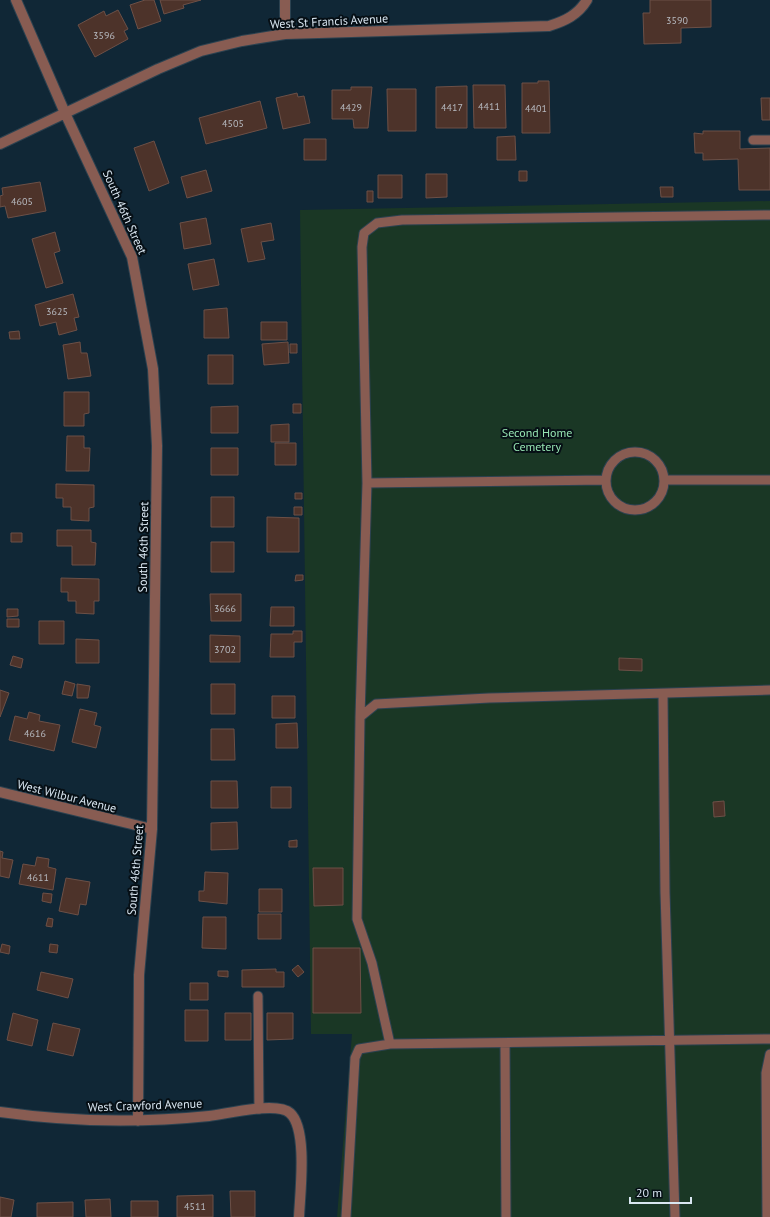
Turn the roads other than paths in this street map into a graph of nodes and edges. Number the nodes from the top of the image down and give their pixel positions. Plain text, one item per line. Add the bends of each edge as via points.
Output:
1 (16, 0) edge
2 (285, 0) edge
3 (587, 0) edge
4 (285, 34) junction
5 (65, 113) junction
6 (753, 140) dead end
7 (770, 140) edge
8 (0, 144) edge
9 (770, 215) edge
10 (606, 480) junction
11 (665, 480) junction
12 (770, 480) edge
13 (367, 483) junction
14 (770, 690) edge
15 (663, 694) junction
16 (360, 717) junction
17 (0, 792) edge
18 (152, 829) junction
19 (258, 996) dead end
20 (770, 1040) edge
21 (670, 1041) junction
22 (504, 1043) junction
23 (390, 1044) junction
24 (770, 1054) edge
25 (259, 1109) junction
26 (0, 1112) edge
27 (138, 1121) junction
28 (299, 1217) edge
29 (346, 1217) edge
30 (506, 1217) edge
31 (675, 1217) edge
32 (767, 1217) edge

1 - 5 street, South 46th Street
2 - 4 street
3 - 4 street, West St Francis Avenue via 581,10 566,20 549,26
4 - 5 street, West St Francis Avenue via 242,41 201,52 158,69
5 - 8 street, West St Francis Avenue
5 - 18 street, South 46th Street via 132,257 153,369 157,446
6 - 7 lane
9 - 13 lane via 402,220 377,223 364,233 362,247
10 - 11 lane via 608,470 621,455 640,452 658,462
10 - 11 lane via 611,498 618,505 635,511 653,505 660,498
10 - 13 lane
11 - 12 lane
13 - 16 lane
14 - 15 lane
15 - 16 lane via 489,698 376,704
15 - 21 lane
16 - 23 lane via 357,919 372,963
17 - 18 street, West Wilbur Avenue
18 - 27 street, South 46th Street via 139,975
19 - 25 lane
20 - 21 lane
21 - 22 lane
21 - 31 lane
22 - 23 lane
22 - 30 lane
23 - 29 lane via 359,1049 355,1058
24 - 32 lane via 766,1073
25 - 27 street, West Crawford Avenue via 210,1116
25 - 28 street, West Crawford Avenue via 282,1109 290,1113 296,1122 301,1144
26 - 27 street, West Crawford Avenue via 77,1120

